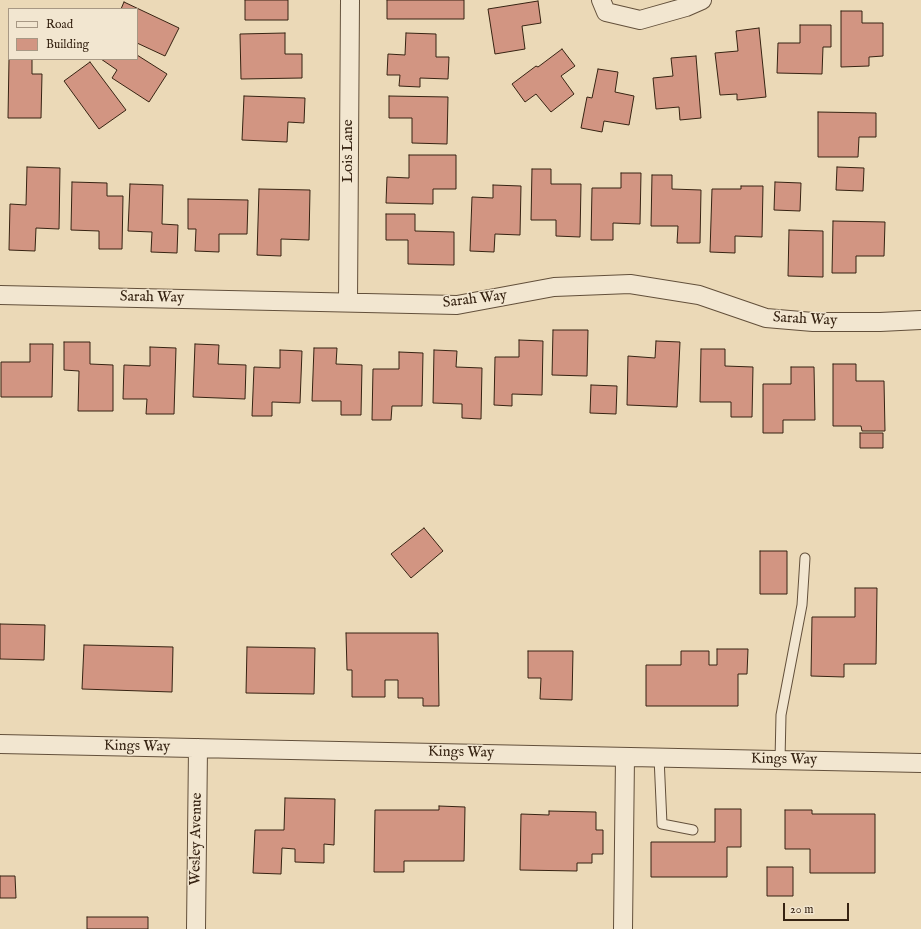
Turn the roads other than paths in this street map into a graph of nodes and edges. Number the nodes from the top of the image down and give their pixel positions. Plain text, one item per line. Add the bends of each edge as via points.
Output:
1 (350, 0) edge
2 (601, 0) edge
3 (702, 0) edge
4 (0, 295) edge
5 (348, 302) junction
6 (921, 320) edge
7 (805, 558) dead end
8 (0, 744) edge
9 (198, 748) junction
10 (625, 757) junction
11 (658, 758) junction
12 (780, 760) junction
13 (921, 762) edge
14 (693, 830) dead end
15 (196, 929) edge
16 (623, 929) edge

1 - 5 street, Lois Lane
2 - 3 street via 606,12 640,20
4 - 5 street, Sarah Way
5 - 6 street, Sarah Way via 457,305 554,287 630,284 699,295 766,318 813,322
7 - 12 lane via 802,605 781,715
8 - 9 street, Kings Way
9 - 10 street, Kings Way
9 - 15 street, Wesley Avenue
10 - 11 street, Kings Way
10 - 16 street
11 - 12 street, Kings Way
11 - 14 lane via 662,824
12 - 13 street, Kings Way

